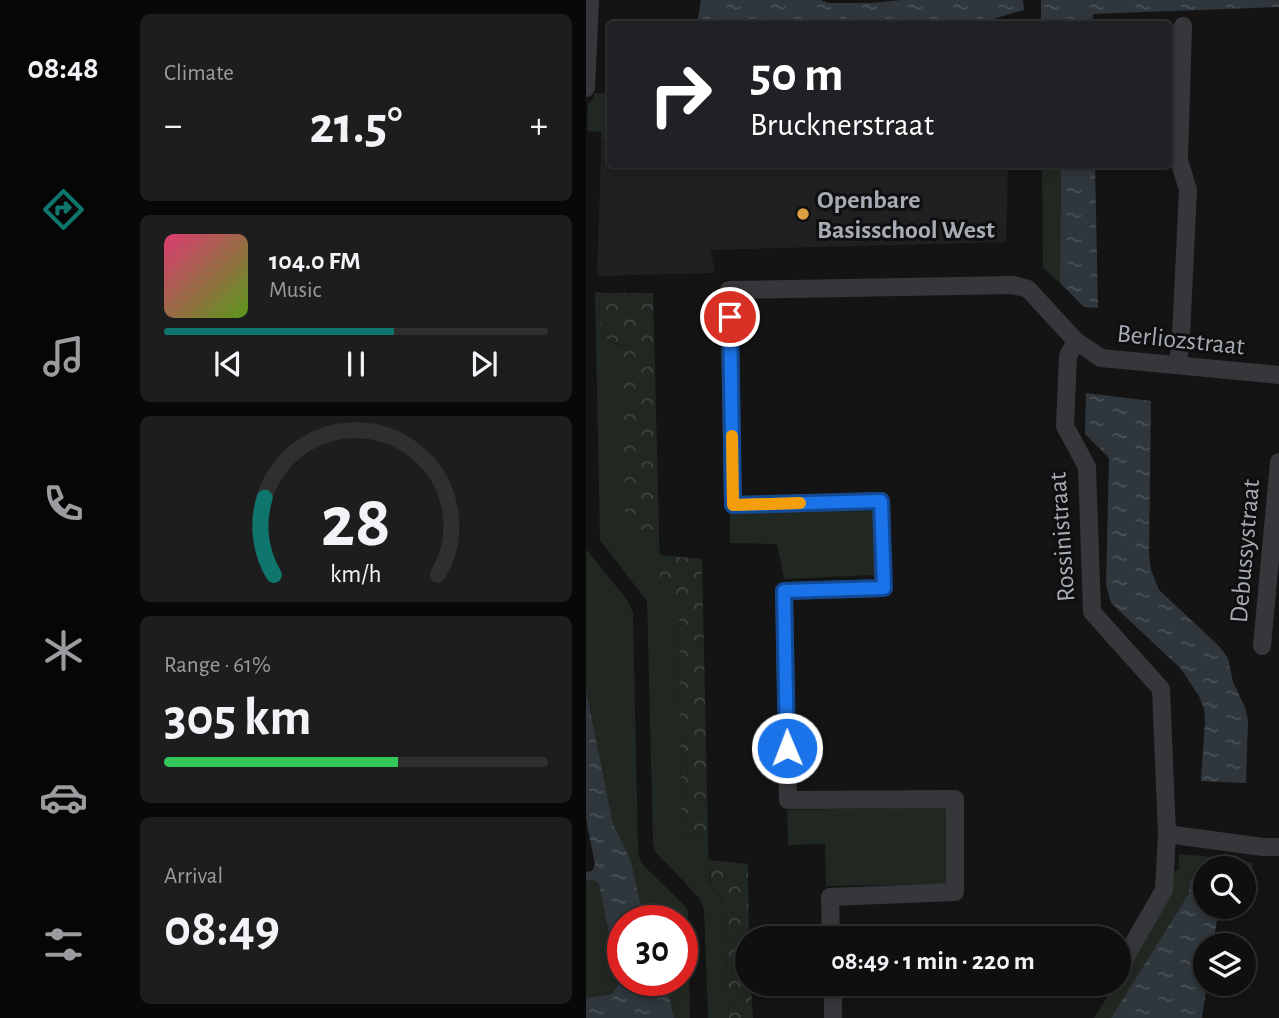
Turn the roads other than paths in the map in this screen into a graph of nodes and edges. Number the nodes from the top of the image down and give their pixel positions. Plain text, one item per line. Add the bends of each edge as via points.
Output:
1 (590, 0) edge
2 (1183, 26) dead end
3 (586, 88) edge
4 (1076, 341) junction
5 (1178, 365) junction
6 (1279, 375) edge
7 (1279, 462) edge
8 (1262, 646) dead end
9 (1167, 835) junction
10 (1279, 847) edge
11 (831, 926) edge
12 (1131, 947) edge
13 (833, 996) edge
14 (833, 1018) edge

1 - 3 street
2 - 5 street via 1179,160 1188,190
4 - 5 street, Berliozstraat via 1100,358
4 - 9 street, Rossinistraat via 1068,356 1066,426 1087,467 1092,612 1161,689
4 - 11 street, Berliozstraat via 1028,289 1013,285 729,290 733,505 881,501 884,588 784,591 788,800 955,799 955,892 830,897
5 - 6 street, Berliozstraat
7 - 8 street, Debussystraat
9 - 10 street
9 - 12 street, Rossinistraat via 1164,890
13 - 14 street

